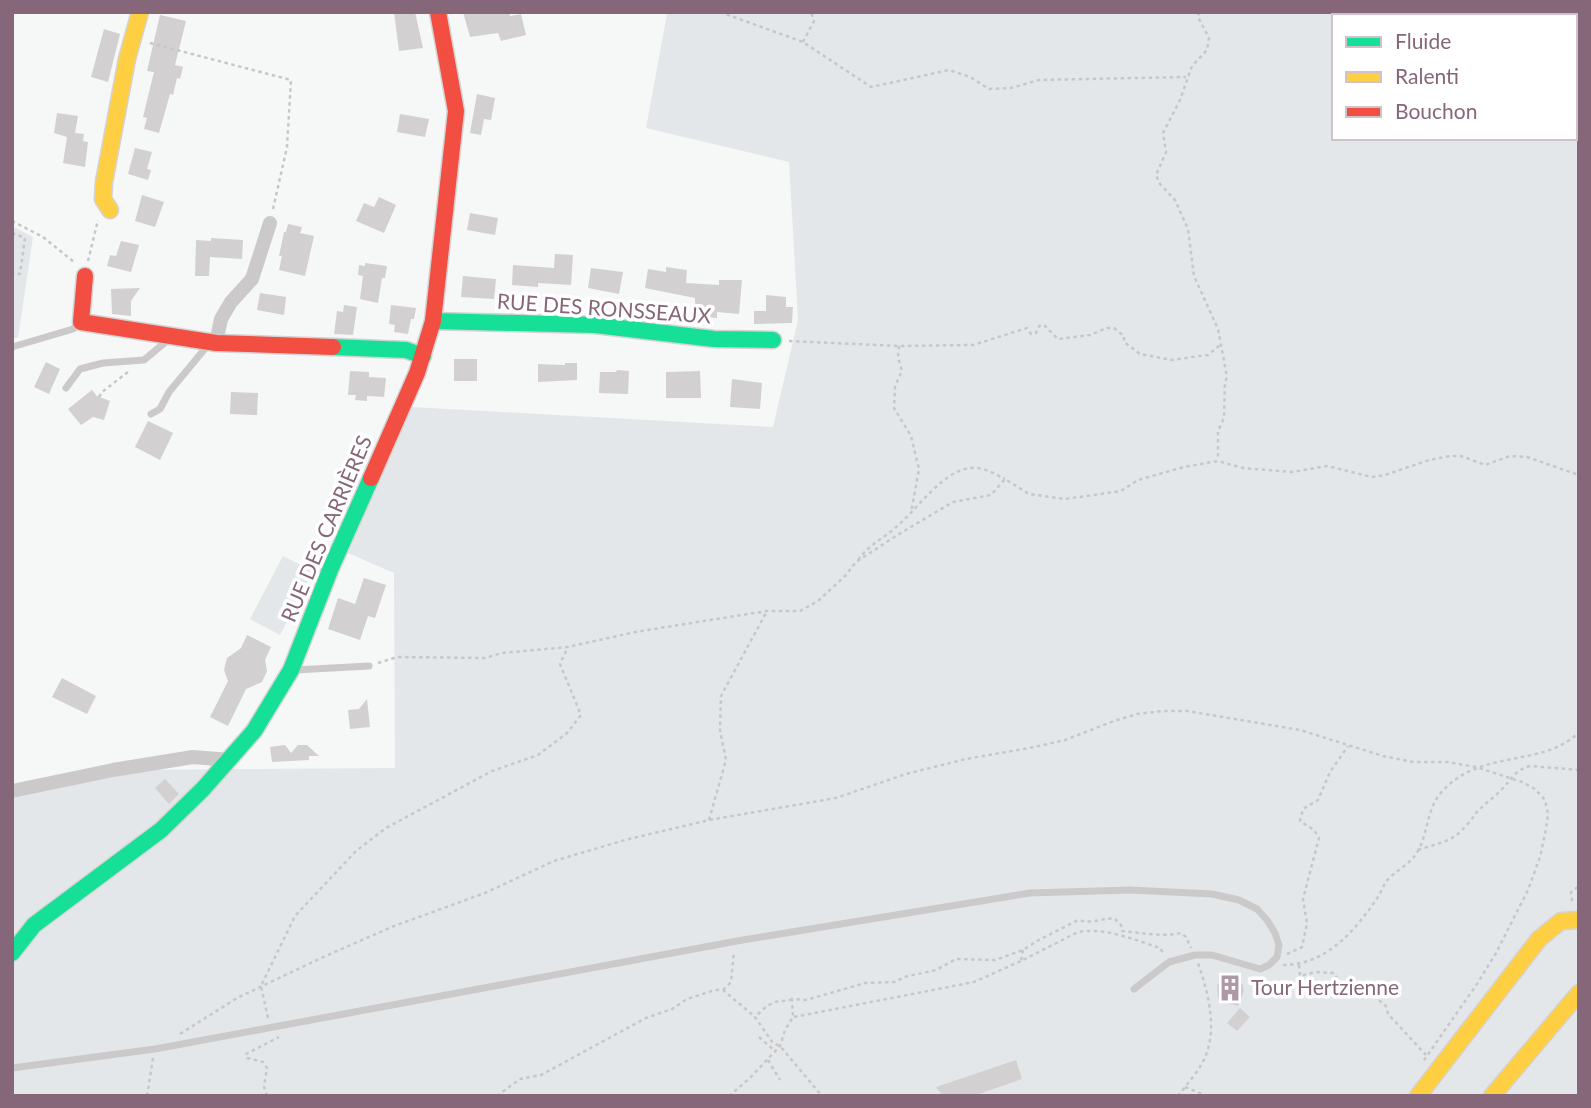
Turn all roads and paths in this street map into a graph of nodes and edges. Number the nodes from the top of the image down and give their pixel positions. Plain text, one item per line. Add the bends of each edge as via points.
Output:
1 (140, 12) edge
2 (438, 12) edge
3 (720, 12) edge
4 (811, 12) edge
5 (1199, 12) edge
6 (132, 39) junction
7 (803, 42) junction
8 (1186, 77) junction
9 (107, 205) joint
10 (12, 222) edge
11 (270, 223) joint
12 (12, 233) edge
13 (12, 273) edge
14 (85, 275) junction
15 (433, 320) junction
16 (81, 322) junction
17 (170, 337) junction
18 (773, 340) joint
19 (213, 342) junction
20 (1220, 345) junction
21 (899, 346) junction
22 (12, 347) edge
23 (424, 356) junction
24 (144, 360) junction
25 (66, 387) dead end
26 (99, 397) dead end
27 (151, 414) dead end
28 (1218, 461) junction
29 (1579, 475) edge
30 (1005, 480) junction
31 (911, 513) junction
32 (856, 562) junction
33 (767, 611) junction
34 (568, 647) junction
35 (369, 666) joint
36 (291, 670) junction
37 (1579, 732) edge
38 (1579, 740) edge
39 (1569, 742) junction
40 (1348, 746) junction
41 (230, 760) junction
42 (1476, 767) junction
43 (1579, 771) edge
44 (1509, 778) junction
45 (12, 791) edge
46 (709, 820) junction
47 (1418, 850) junction
48 (1579, 920) edge
49 (1123, 933) junction
50 (737, 941) junction
51 (1023, 950) junction
52 (12, 953) edge
53 (1195, 955) junction
54 (1276, 957) junction
55 (1021, 961) junction
56 (1168, 962) junction
57 (261, 986) junction
58 (1134, 989) dead end
59 (723, 990) junction
60 (1579, 993) edge
61 (792, 999) junction
62 (755, 1017) junction
63 (793, 1017) junction
64 (273, 1026) junction
65 (178, 1034) dead end
66 (759, 1037) dead end
67 (780, 1046) junction
68 (155, 1049) junction
69 (776, 1052) junction
70 (1427, 1056) junction
71 (768, 1060) junction
72 (1421, 1065) dead end
73 (12, 1068) edge
74 (780, 1080) dead end
75 (1185, 1087) junction
76 (147, 1096) edge
77 (267, 1096) edge
78 (497, 1096) edge
79 (729, 1096) edge
80 (822, 1096) edge
81 (1178, 1096) edge
82 (1207, 1096) edge
83 (1418, 1096) edge
84 (1492, 1096) edge

1 - 6 street
2 - 15 street, RUE DES CARRIÈRES via 456,111
3 - 7 path
4 - 7 path via 814,21
5 - 8 path via 1209,38 1207,50
6 - 9 street via 104,182
6 - 11 path via 291,80 287,147
7 - 8 path via 870,87 950,70 989,89 1039,80
8 - 20 path via 1163,133 1166,152 1156,175 1175,200 1188,229 1194,276 1218,329
9 - 14 path
10 - 14 path via 64,251
11 - 19 street via 252,279 231,302
12 - 13 path via 25,238 20,274
14 - 16 street
15 - 18 street, RUE DES RONSSEAUX via 595,325 714,339
15 - 23 street, RUE DES CARRIÈRES
16 - 17 street
16 - 22 lane via 73,329
17 - 19 street
17 - 24 lane
18 - 21 path
19 - 23 street via 406,350
19 - 27 lane via 160,409
20 - 21 path via 1208,355 1172,360 1140,354 1114,328 1058,339 1044,325 1036,333 1027,328 973,345
20 - 28 path via 1227,377
21 - 31 path via 902,371 895,386 894,408 911,436 919,469
23 - 36 street, RUE DES CARRIÈRES
24 - 25 lane via 80,369
24 - 26 path
28 - 29 path via 1292,472 1327,466 1372,477 1450,456 1485,465 1510,456 1527,457
28 - 30 path via 1138,480 1121,491 1065,499 1029,494
30 - 31 path via 972,467 958,471
30 - 32 path via 991,495 954,502
31 - 32 path
32 - 33 path via 818,601 800,611
33 - 34 path
33 - 46 path via 721,696 720,730 726,760
34 - 35 path via 485,658 397,657
34 - 57 path via 560,664 581,715 567,733 538,755 492,771 386,828 356,851 295,916
35 - 36 lane
36 - 41 street, RUE DES CARRIÈRES via 254,731
37 - 39 path
38 - 39 path
39 - 42 path
40 - 42 path via 1413,762
40 - 46 path via 1300,730 1163,711 1114,721 1065,740 906,774 836,798
40 - 54 path via 1318,800 1303,810 1300,821 1320,838 1303,899 1307,923 1302,947
41 - 45 street via 193,757
41 - 52 street, RUE DES CARRIÈRES via 161,830 34,925
42 - 44 path
42 - 47 path via 1440,794
43 - 44 path via 1530,766
44 - 47 path via 1455,836
44 - 70 path via 1535,789 1545,800 1548,814 1540,857 1496,953
46 - 57 path via 554,861
47 - 70 path via 1387,880 1340,943 1299,965 1300,976 1334,973 1353,992 1381,990 1379,1000 1393,1022
48 - 83 street via 1562,920 1539,939
49 - 51 path via 1114,918 1091,924 1078,920
49 - 53 path via 1181,933
49 - 55 path via 1082,931
49 - 56 path via 1160,948
50 - 54 lane via 1030,893 1130,890 1212,894 1239,900 1268,920 1279,945
50 - 59 path via 731,982
50 - 64 lane
51 - 55 path
51 - 61 path via 995,960 956,959 895,982 865,983 806,1000
53 - 54 lane via 1212,955 1260,969
53 - 56 lane
53 - 75 path via 1211,1015 1210,1041 1206,1057
55 - 63 path via 974,982
56 - 58 lane
57 - 64 path
57 - 65 path
59 - 62 path
59 - 78 path via 687,999 646,1018 541,1075 520,1079
60 - 84 street
61 - 62 path via 766,1006
61 - 63 path
62 - 67 path
63 - 67 path
64 - 68 lane
64 - 77 path via 279,1039 246,1054 267,1068
66 - 69 path
67 - 69 path
67 - 80 path
68 - 73 lane
68 - 76 path
69 - 71 path
70 - 72 path
71 - 74 path
71 - 79 path
75 - 81 path
75 - 82 path

